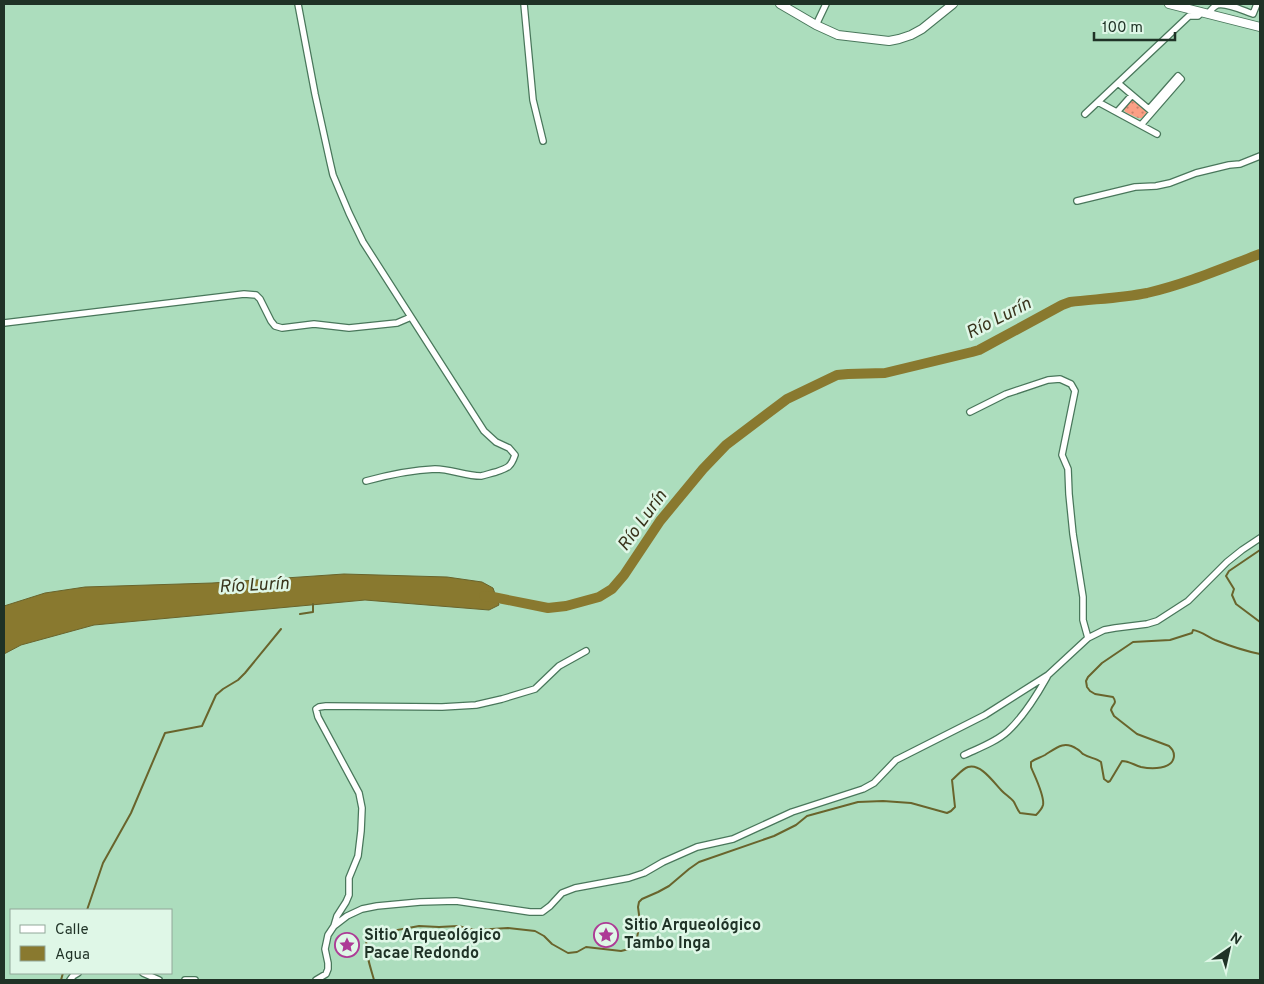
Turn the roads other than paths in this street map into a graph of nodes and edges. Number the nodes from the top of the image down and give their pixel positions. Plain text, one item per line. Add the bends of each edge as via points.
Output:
1 (298, 4) edge
2 (524, 4) edge
3 (780, 4) edge
4 (826, 4) edge
5 (953, 4) edge
6 (1169, 4) edge
7 (1257, 4) edge
8 (1236, 5) edge
9 (947, 6) edge
10 (1205, 13) junction
11 (816, 25) junction
12 (1260, 27) edge
13 (1118, 83) junction
14 (1132, 95) junction
15 (1098, 102) junction
16 (1151, 110) junction
17 (1117, 112) junction
18 (1086, 114) dead end
19 (1141, 125) junction
20 (1157, 134) dead end
21 (543, 140) dead end
22 (1260, 156) edge
23 (1077, 201) dead end
24 (411, 317) junction
25 (4, 324) edge
26 (970, 412) dead end
27 (366, 481) dead end
28 (1260, 538) edge
29 (1088, 638) junction
30 (586, 651) dead end
31 (1048, 675) junction
32 (964, 755) dead end
33 (334, 926) junction
34 (144, 974) edge
35 (159, 980) edge
36 (185, 980) edge
37 (196, 980) edge
38 (316, 980) edge

1 - 24 street via 333,175 363,242
2 - 21 street via 533,100
3 - 11 main road
4 - 11 street
5 - 9 main road
6 - 10 main road
7 - 8 street via 1253,14
8 - 10 street via 1220,4
9 - 11 main road via 911,35 889,41 838,34
10 - 12 main road
10 - 13 street via 1189,16
13 - 14 street
13 - 15 street
14 - 16 street
14 - 17 street
15 - 17 street
15 - 18 street
16 - 16 street via 1178,76 1181,80
16 - 19 street
17 - 19 street
19 - 20 street
22 - 23 street via 1240,164 1196,173 1176,182 1135,187
24 - 25 street via 397,323 349,328 314,324 282,328 271,322 256,295 244,294
24 - 27 street via 484,431 515,455 508,468 483,476 436,469
26 - 29 street via 1006,394 1048,380 1060,379 1071,384 1075,391 1062,455 1068,469 1083,620
28 - 29 street via 1227,562 1188,601 1157,621 1110,629
29 - 31 street
30 - 33 street via 559,666 535,689 502,699 442,707 326,706 316,709 359,793 362,808 358,856 349,878 349,894
31 - 32 street via 1031,704 1009,730
31 - 33 street via 986,715 896,760 874,783 863,789 792,812 733,839 698,847 644,873 569,890 542,912 456,901 420,902 362,909
33 - 38 street via 325,949 328,969
34 - 35 street
36 - 37 street

